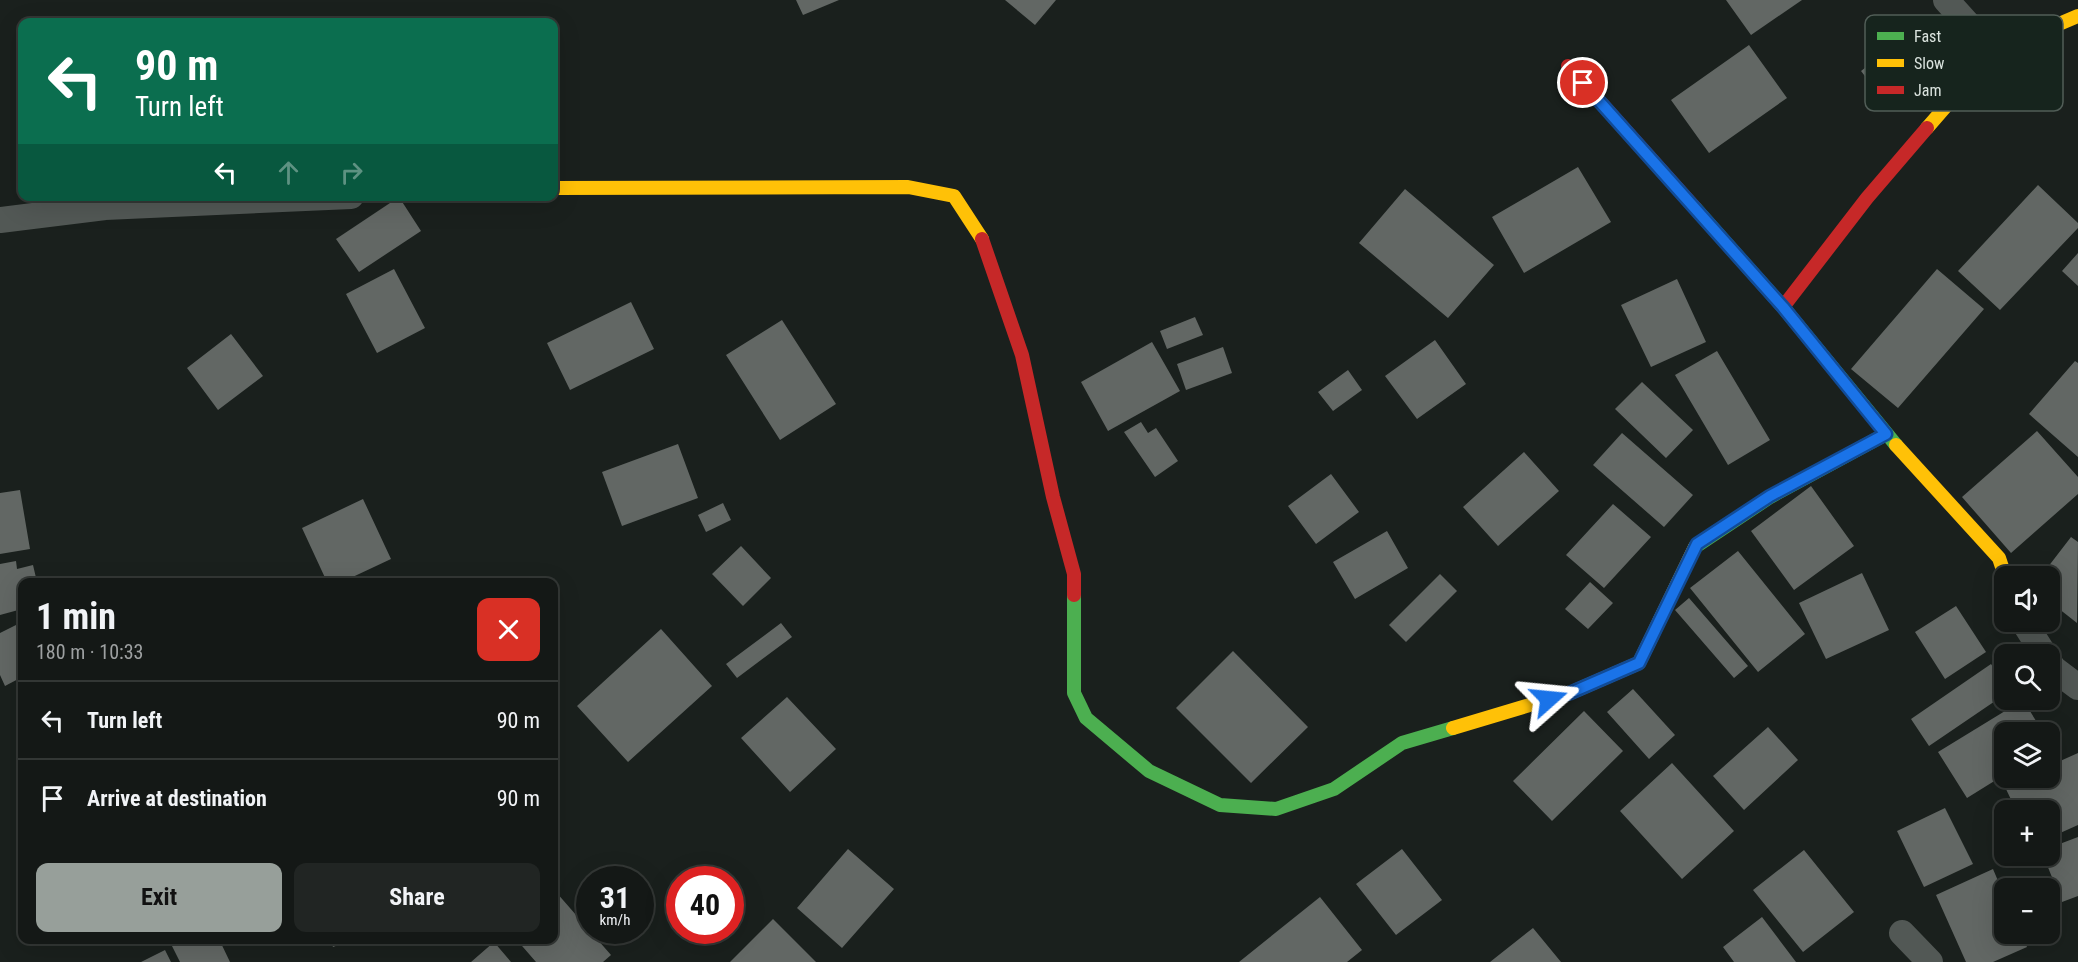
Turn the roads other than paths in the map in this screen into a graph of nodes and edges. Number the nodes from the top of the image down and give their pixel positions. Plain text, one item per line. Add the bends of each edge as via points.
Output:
1 (1946, 0) edge
2 (1960, 15) edge
3 (2078, 16) edge
4 (2063, 22) edge
5 (1568, 66) dead end
6 (1942, 111) edge
7 (558, 188) edge
8 (239, 201) edge
9 (0, 220) edge
10 (1783, 307) junction
11 (1886, 434) junction
12 (2002, 566) edge
13 (2060, 674) edge
14 (2078, 687) edge
15 (1902, 933) dead end
16 (1930, 962) edge

1 - 2 street
3 - 4 street
5 - 10 street
6 - 10 street via 1866,198
7 - 11 street via 908,187 954,196 979,231 1022,355 1074,574 1074,693 1086,718 1149,771 1220,805 1276,809 1334,789 1402,743 1570,693 1639,663 1697,544 1770,496
8 - 9 street via 105,207
10 - 11 street
11 - 12 street via 1999,558
13 - 14 street
15 - 16 street

